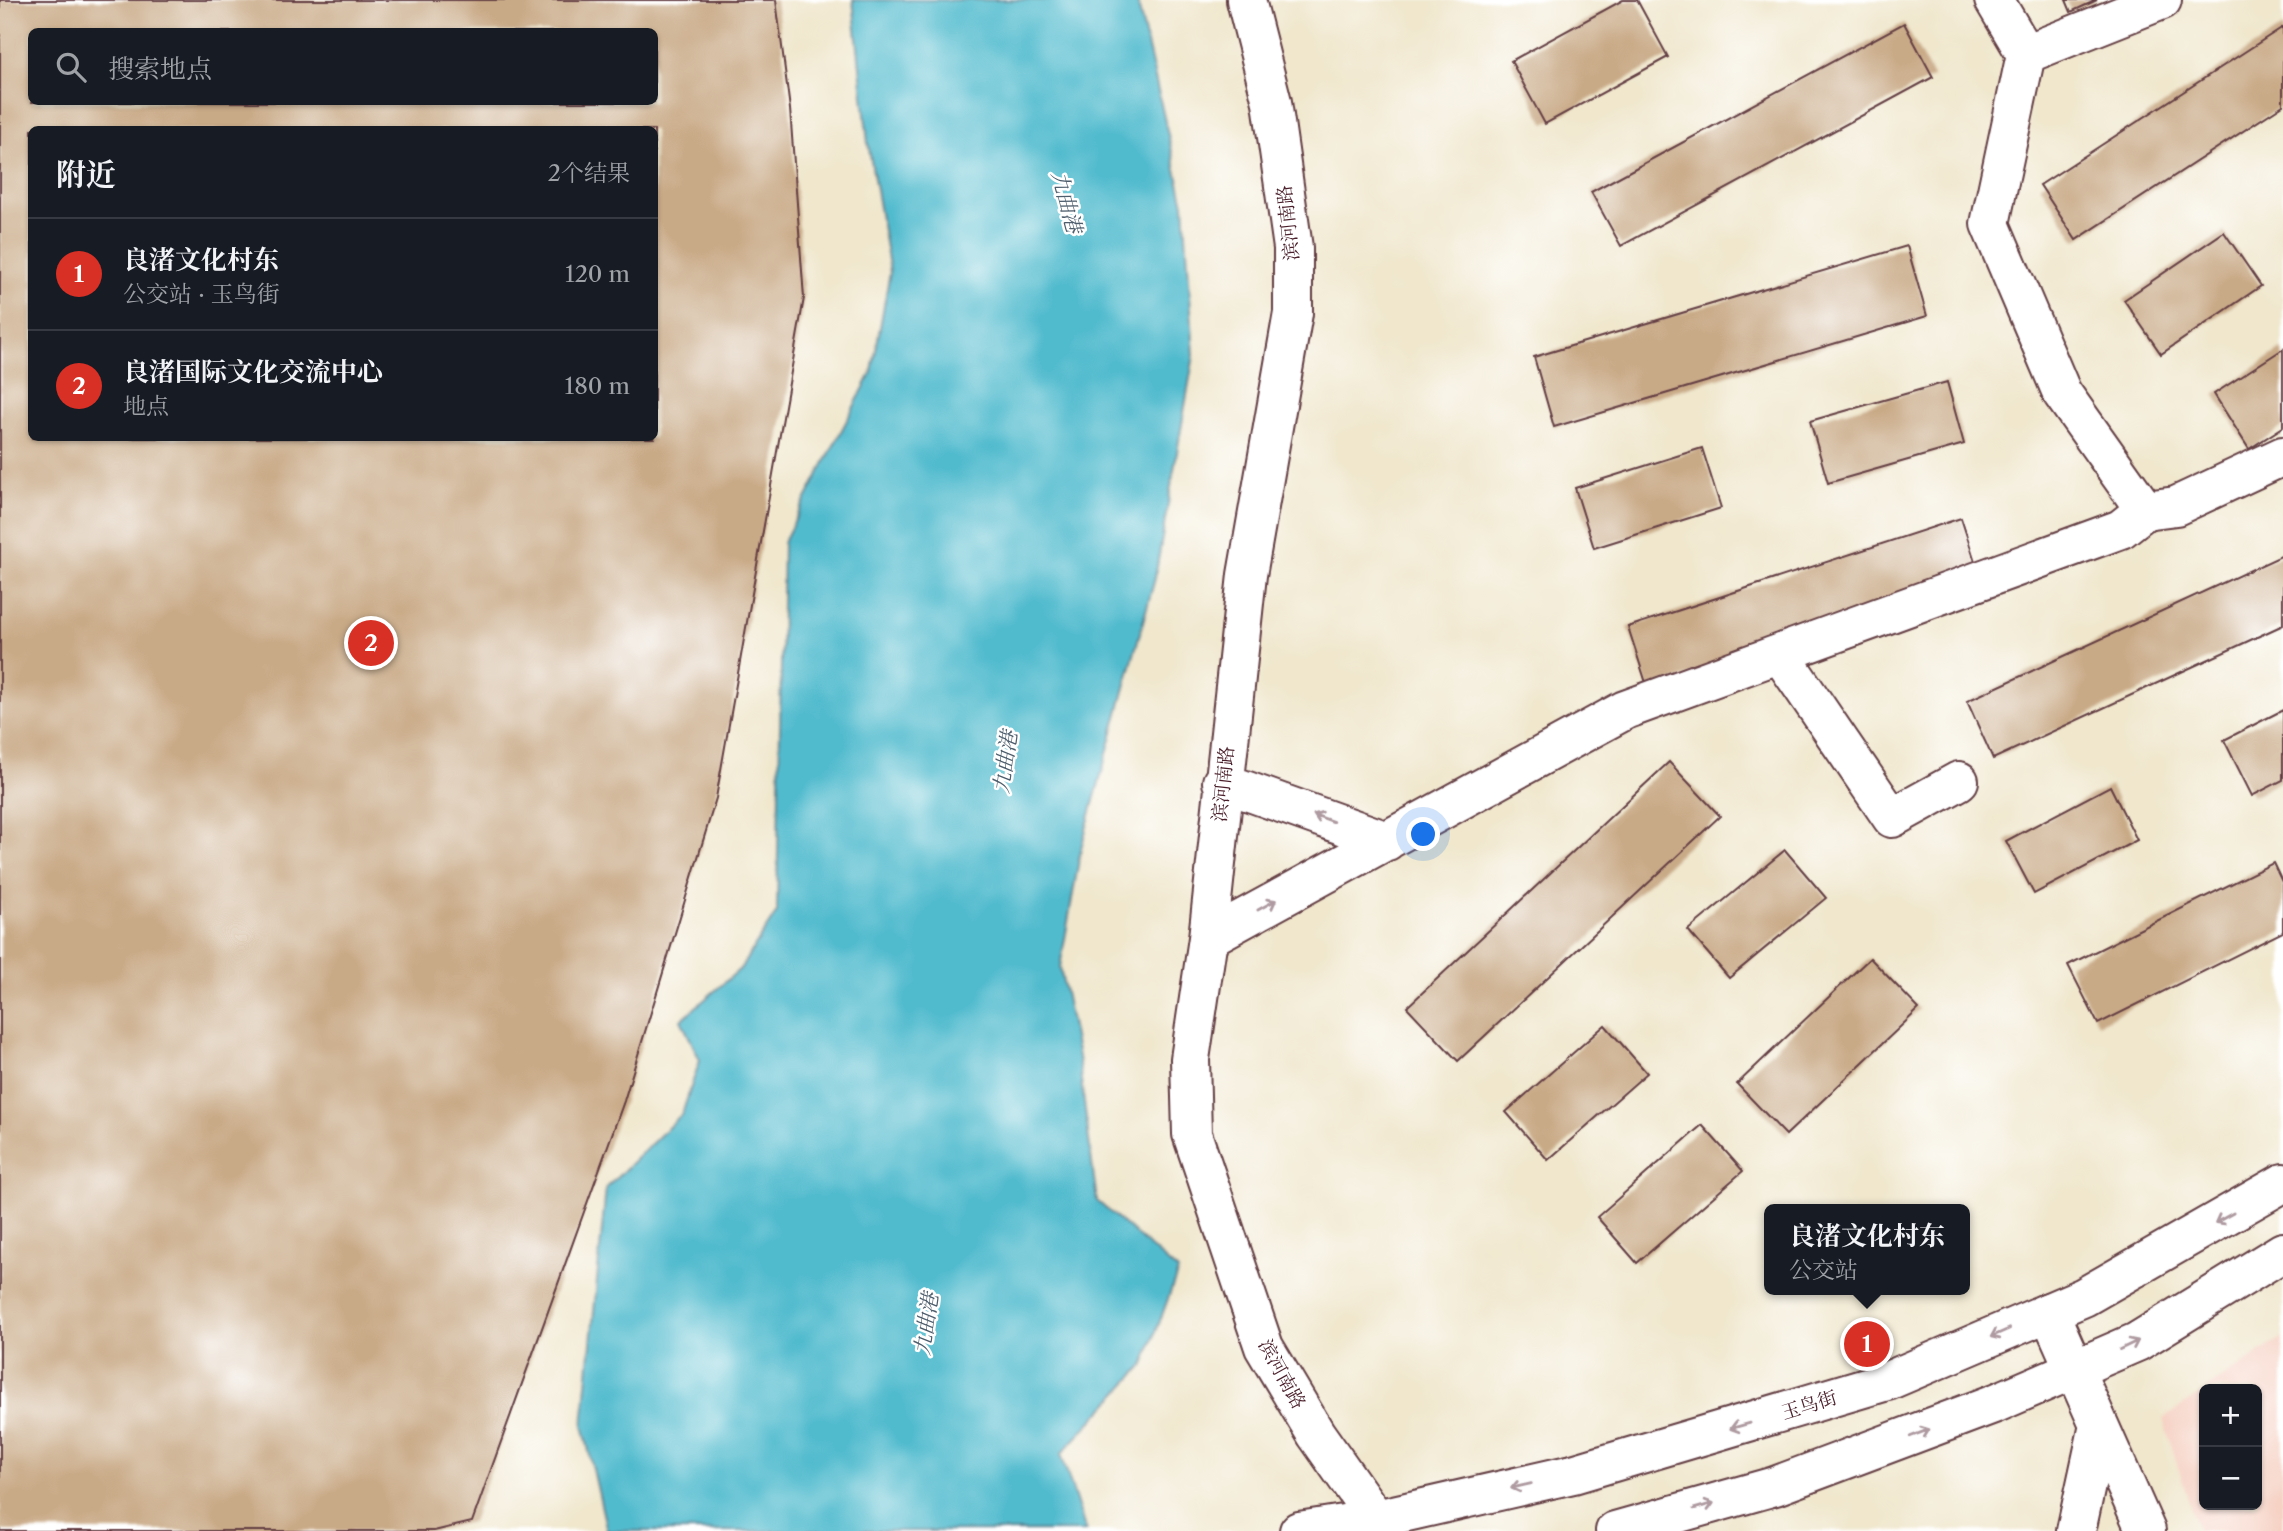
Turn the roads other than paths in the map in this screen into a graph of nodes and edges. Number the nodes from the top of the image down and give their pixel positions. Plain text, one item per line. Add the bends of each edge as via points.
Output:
1 (1246, 0) edge
2 (1994, 0) edge
3 (2162, 0) edge
4 (2026, 54) junction
5 (2283, 456) edge
6 (2145, 510) junction
7 (1780, 654) junction
8 (1959, 781) dead end
9 (1222, 782) junction
10 (1387, 841) junction
11 (1208, 938) junction
12 (2283, 1183) edge
13 (2283, 1252) edge
14 (2049, 1311) junction
15 (2074, 1371) junction
16 (2099, 1425) junction
17 (1378, 1525) edge
18 (1299, 1531) edge
19 (1615, 1531) edge
20 (2076, 1531) edge
21 (2146, 1531) edge

1 - 9 street, 滨河南路 via 1272,102 1293,248 1293,313 1247,575
2 - 4 street
3 - 4 street
4 - 6 street via 1990,224 2063,393
5 - 6 street via 2176,506
6 - 7 street via 2121,529
7 - 8 street via 1892,818
7 - 10 street via 1625,710
10 -> 9 street
9 - 11 street, 滨河南路
11 -> 10 street
11 - 17 street, 滨河南路 via 1190,1059 1192,1133 1264,1347
12 -> 14 street, 玉鸟街 via 2084,1297
15 -> 13 street via 2137,1342
14 - 15 street
14 -> 17 street, 玉鸟街 via 1878,1384 1573,1474
15 - 16 street
19 -> 15 street via 1775,1486
16 - 20 street
16 - 21 street
17 - 18 street, 玉鸟街

